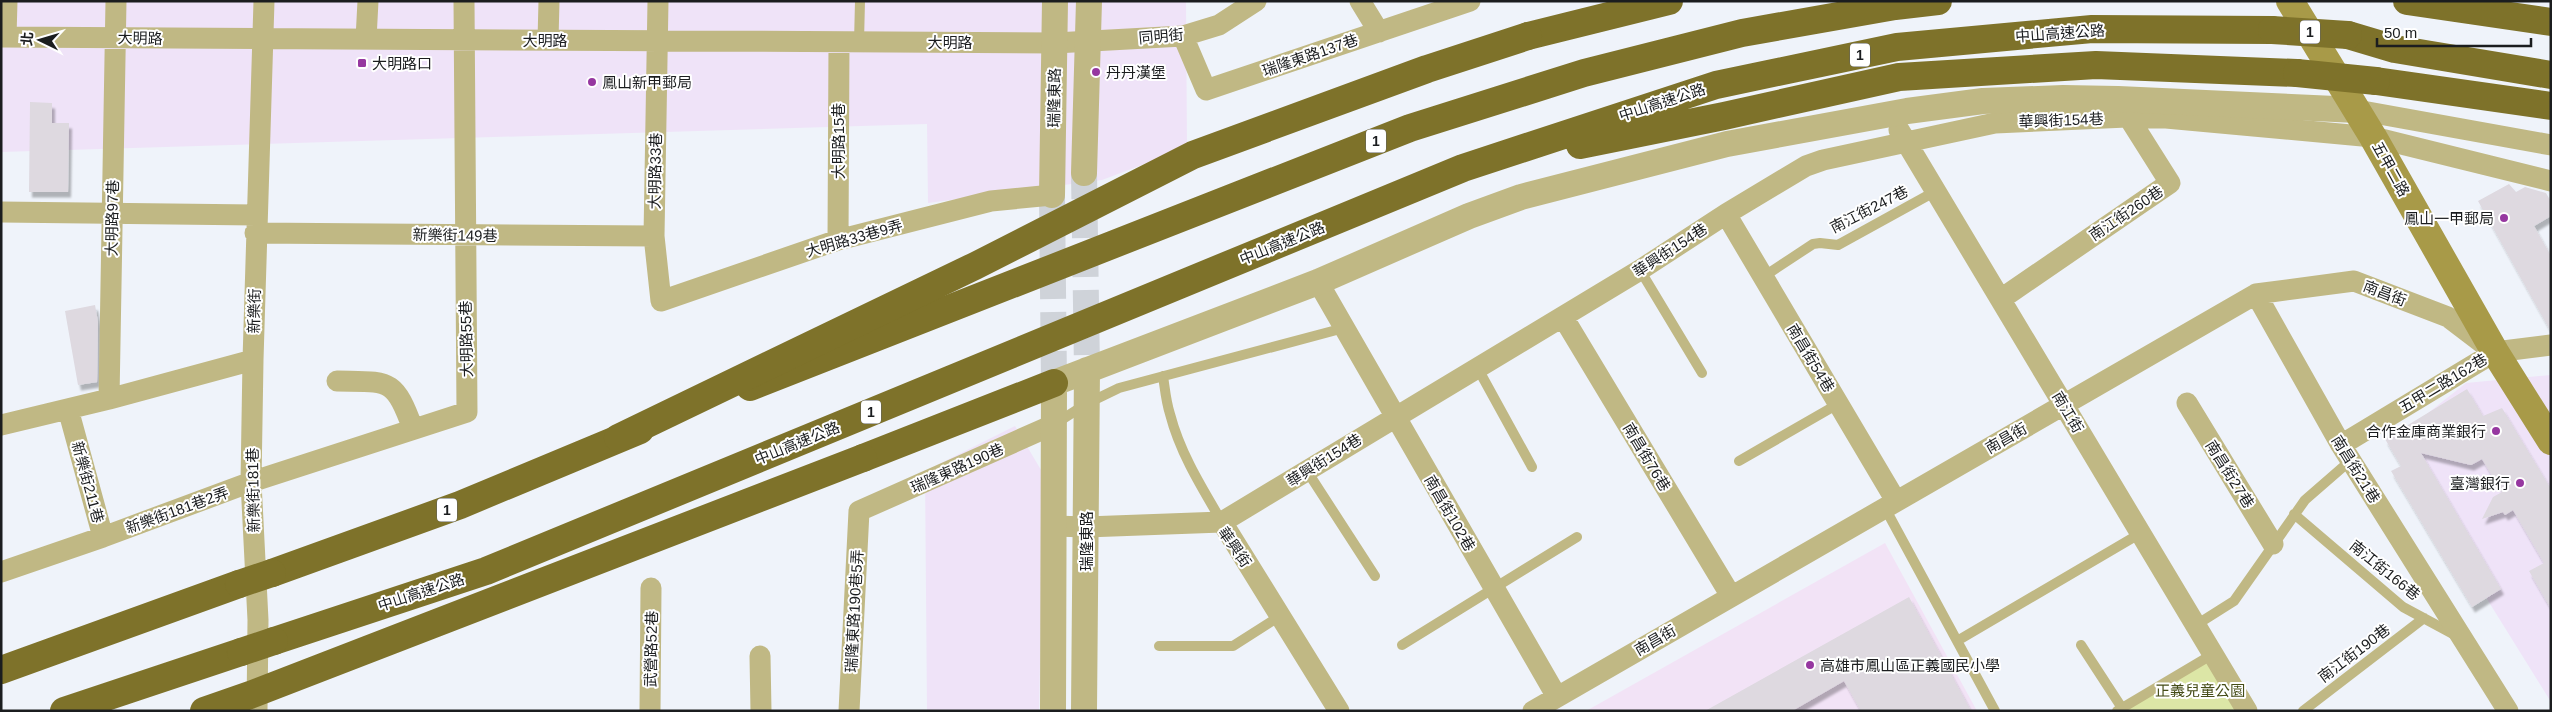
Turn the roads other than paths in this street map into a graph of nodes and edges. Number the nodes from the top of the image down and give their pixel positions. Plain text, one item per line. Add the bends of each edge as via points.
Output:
1 (7, 1) edge
2 (116, 1) edge
3 (264, 1) edge
4 (368, 1) edge
5 (464, 1) edge
6 (549, 1) edge
7 (658, 1) edge
8 (860, 1) edge
9 (1055, 1) edge
10 (1089, 1) edge
11 (1256, 1) edge
12 (1360, 1) edge
13 (1470, 1) edge
14 (1669, 1) edge
15 (1938, 1) edge
16 (2290, 1) edge
17 (2407, 1) edge
18 (1235, 7) edge
19 (2551, 22) edge
20 (1380, 32) junction
21 (1183, 36) junction
22 (4, 37) edge
23 (115, 38) junction
24 (366, 39) junction
25 (263, 40) junction
26 (464, 40) junction
27 (548, 40) junction
28 (657, 41) junction
29 (1088, 41) junction
30 (849, 42) junction
31 (1055, 43) junction
32 (2551, 75) edge
33 (2551, 106) edge
34 (2122, 108) junction
35 (2356, 110) junction
36 (1890, 114) junction
37 (2373, 137) junction
38 (1906, 140) junction
39 (2551, 145) edge
40 (1463, 168) junction
41 (1084, 173) tunnel mouth
42 (2551, 181) edge
43 (1936, 191) junction
44 (1052, 195) joint
45 (1, 212) edge
46 (112, 212) junction
47 (1726, 214) junction
48 (256, 224) junction
49 (464, 235) junction
50 (654, 236) junction
51 (838, 240) junction
52 (1640, 270) junction
53 (1763, 277) junction
54 (1318, 282) junction
55 (2256, 294) junction
56 (2001, 299) junction
57 (661, 301) joint
58 (1563, 316) junction
59 (1344, 328) junction
60 (2551, 345) edge
61 (2495, 352) junction
62 (253, 360) junction
63 (1476, 367) junction
64 (1087, 370) junction
65 (1702, 373) dead end
66 (1163, 376) junction
67 (337, 381) dead end
68 (1054, 383) junction
69 (109, 399) junction
70 (1086, 404) junction
71 (1838, 404) junction
72 (2187, 404) dead end
73 (2064, 405) junction
74 (68, 409) junction
75 (1394, 416) junction
76 (1055, 424) junction
77 (1, 425) edge
78 (413, 430) junction
79 (618, 438) junction
80 (2551, 441) edge
81 (2346, 452) junction
82 (1739, 461) dead end
83 (1532, 467) dead end
84 (1306, 471) junction
85 (252, 482) junction
86 (1890, 505) junction
87 (859, 511) joint
88 (2294, 514) junction
89 (1222, 522) junction
90 (1054, 526) junction
91 (1086, 527) junction
92 (2141, 533) junction
93 (104, 537) junction
94 (1577, 537) dead end
95 (2273, 544) junction
96 (1, 572) edge
97 (1375, 576) dead end
98 (1493, 587) junction
99 (651, 588) dead end
100 (1731, 596) junction
101 (1280, 616) junction
102 (2424, 618) junction
103 (2196, 625) junction
104 (266, 631) junction
105 (2463, 639) junction
106 (1957, 641) junction
107 (1402, 644) dead end
108 (2081, 645) dead end
109 (1159, 646) dead end
110 (2213, 654) junction
111 (760, 656) dead end
112 (1, 670) edge
113 (1557, 697) junction
114 (2119, 709) edge
115 (64, 711) edge
116 (204, 711) edge
117 (257, 711) edge
118 (650, 711) edge
119 (761, 711) edge
120 (849, 711) edge
121 (1054, 711) edge
122 (1084, 711) edge
123 (1339, 711) edge
124 (1533, 711) edge
125 (1995, 711) edge
126 (2247, 711) edge
127 (2302, 711) edge
128 (2508, 711) edge

1 - 22 street
2 - 23 street, 大明路97巷
3 - 25 street, 新樂街
4 - 24 street
5 - 26 street, 大明路55巷
6 - 27 street
7 - 28 street, 大明路33巷
8 - 30 lane
9 - 31 street, 瑞隆東路
10 - 29 street
11 - 18 street, 同明街
12 - 20 street
13 - 20 street, 瑞隆東路137巷
14 - 79 highway, bridge via 1528,36 1193,155 975,266
15 - 79 highway, 1 via 1742,33 1584,73 1410,128
16 - 35 main road, 五甲二路
17 - 19 highway
18 - 21 street, 同明街 via 1219,25
20 - 21 street, 瑞隆東路137巷 via 1206,90
21 - 29 street, 同明街
22 - 23 street, 大明路
23 - 25 street, 大明路
23 - 46 street, 大明路97巷
24 - 25 street, 大明路
24 - 26 street, 大明路
25 - 48 street, 新樂街
26 - 27 street, 大明路
26 - 49 street, 大明路55巷
27 - 28 street, 大明路
28 - 30 street, 大明路
28 - 50 street, 大明路33巷
29 - 31 street, 大明路
29 - 41 street
30 - 31 street, 大明路
30 - 51 street, 大明路15巷
31 - 44 street, 瑞隆東路
32 - 40 highway, 中山高速公路 / 1, bridge via 2395,49 2348,34 2272,30 2092,29 1897,47 1716,85
33 - 40 highway, bridge via 2297,73 2096,66 1899,78
34 - 35 street
34 - 36 street via 2063,98 1983,101
34 - 37 street, 華興街154巷 via 2166,118
34 - 38 street, 華興街154巷 via 1994,123
34 - 56 street, 南江街260巷 via 2170,183
35 - 37 main road, 五甲二路
35 - 39 street
36 - 38 street, 南江街
36 - 54 street via 1727,144 1521,197 1469,216
37 - 42 street, 華興街154巷
37 - 61 main road, 五甲二路
38 - 43 street, 南江街
38 - 47 street, 華興街154巷 via 1806,166
40 - 104 highway, 中山高速公路 / 1 via 486,571
43 - 53 lane, 南江街247巷 via 1838,245 1813,244
43 - 56 street, 南江街
44 - 51 street, 大明路33巷9弄 via 991,201
45 - 46 street, 新樂街149巷
46 - 48 street, 新樂街149巷
46 - 69 street, 大明路97巷
47 - 52 street, 華興街154巷
47 - 53 street, 南昌街54巷
48 - 49 street, 新樂街149巷
48 - 62 street, 新樂街
49 - 50 street, 新樂街149巷
49 - 78 street, 大明路55巷 via 467,412
50 - 57 street, 大明路33巷
51 - 57 street, 大明路33巷9弄
52 - 58 street, 華興街154巷
52 - 65 lane
53 - 71 street, 南昌街54巷
54 - 59 street, 南昌街102巷
54 - 64 street
55 - 61 street, 南昌街 via 2354,281 2448,318
55 - 73 street, 南昌街
55 - 81 street, 南昌街21巷
56 - 73 street, 南江街
58 - 63 street, 華興街154巷
58 - 100 street, 南昌街76巷
59 - 66 lane
59 - 75 street, 南昌街102巷
60 - 61 street
61 - 80 main road, 五甲二路
61 - 81 street, 五甲二路162巷
62 - 69 street
62 - 85 street, 新樂街181巷
63 - 75 street, 華興街154巷
63 - 83 lane
64 - 68 street
64 - 70 street, 瑞隆東路
66 - 70 lane via 1119,388
66 - 89 lane via 1170,415 1184,452
67 - 78 street via 379,382 395,390
68 - 76 street
68 - 116 highway, bridge
69 - 74 street
70 - 76 lane
70 - 91 street, 瑞隆東路
71 - 82 lane
71 - 86 street, 南昌街54巷
72 - 95 street, 南昌街27巷
73 - 86 street, 南昌街
73 - 92 street, 南江街
74 - 77 street
74 - 93 street, 新樂街211巷
75 - 84 street, 華興街154巷
75 - 98 street, 南昌街102巷
76 - 87 street, 瑞隆東路190巷
76 - 90 street
78 - 85 street, 大明路55巷
79 - 112 highway, 1, bridge via 460,505
81 - 88 lane
81 - 105 street, 南昌街21巷
84 - 89 street, 華興街154巷
84 - 97 lane
85 - 93 street, 新樂街181巷2弄
85 - 104 street, 新樂街181巷
86 - 100 street, 南昌街
86 - 106 lane
87 - 120 street, 瑞隆東路190巷5弄
88 - 95 lane
88 - 102 lane, 南江街166巷 via 2403,607
89 - 91 street, 華興街
89 - 101 street, 華興街
90 - 91 street, 華興街
90 - 121 street
91 - 122 street, 瑞隆東路
92 - 103 street, 南江街
92 - 106 lane
93 - 96 street, 新樂街211巷
94 - 98 lane
95 - 103 lane via 2234,602
98 - 107 lane
98 - 113 street, 南昌街102巷
99 - 118 street, 武營路52巷
100 - 113 street, 南昌街
101 - 109 lane via 1233,646
101 - 123 street, 華興街
102 - 105 lane, 南江街166巷
102 - 127 lane, 南江街190巷
103 - 110 street, 南江街
104 - 115 highway, 中山高速公路 / 1, bridge via 241,652
104 - 117 street, 新樂街181巷
105 - 128 street, 南昌街21巷
106 - 125 lane
108 - 114 lane
110 - 114 lane
110 - 126 street, 南江街
111 - 119 street
113 - 124 street, 南昌街

